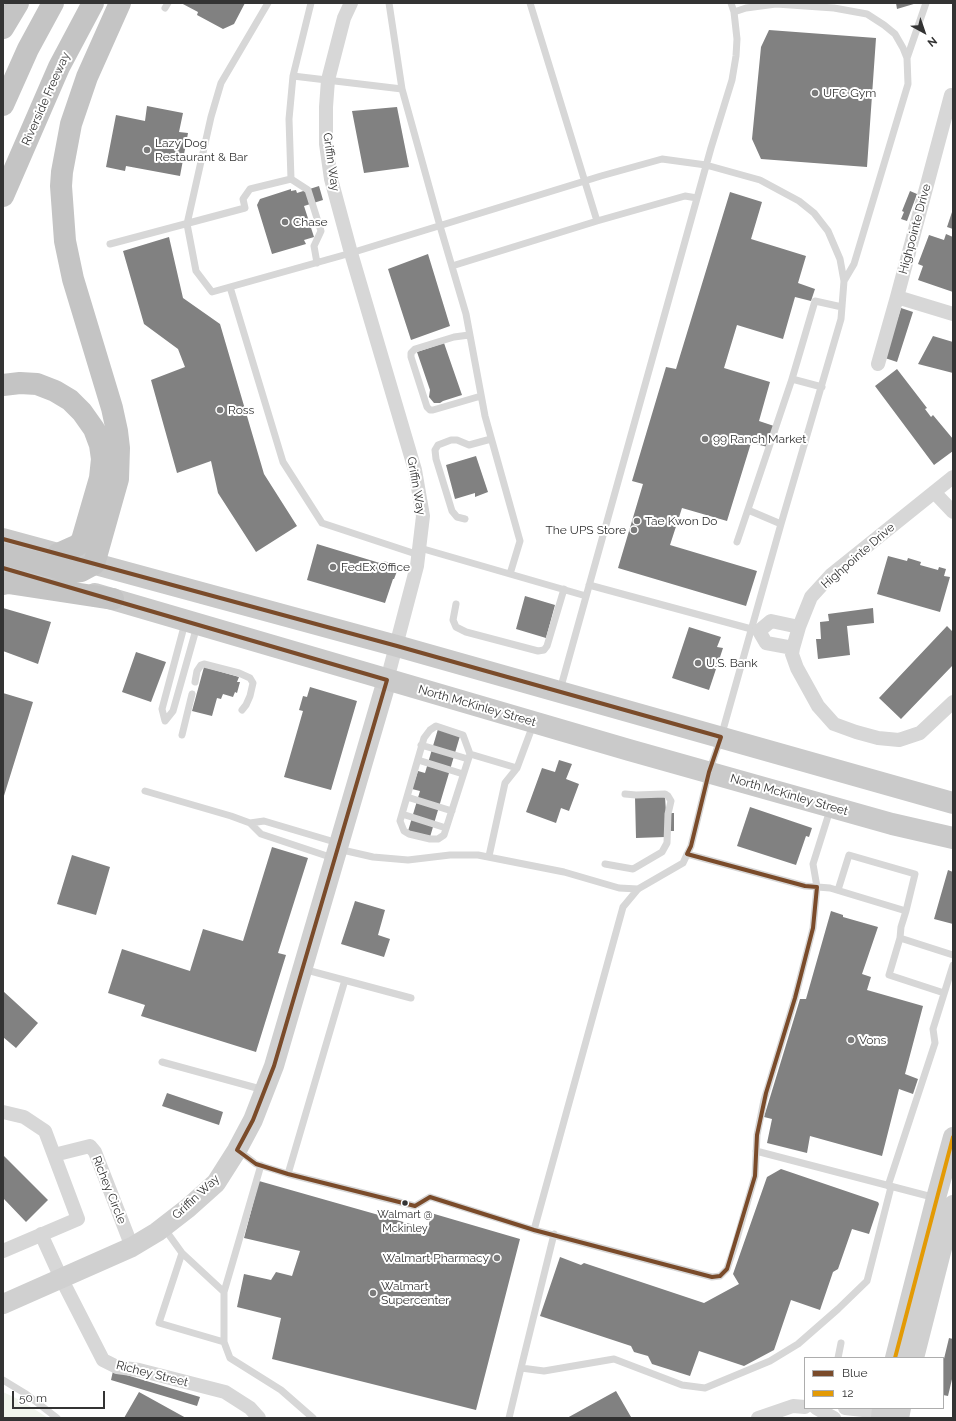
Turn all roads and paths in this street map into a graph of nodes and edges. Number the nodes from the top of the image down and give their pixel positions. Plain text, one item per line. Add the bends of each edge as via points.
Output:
1 (18, 3) edge
2 (53, 3) edge
3 (93, 3) edge
4 (120, 3) edge
5 (268, 3) edge
6 (311, 3) edge
7 (351, 3) edge
8 (389, 3) edge
9 (530, 3) edge
10 (731, 3) edge
11 (926, 3) edge
12 (734, 12) junction
13 (3, 28) edge
14 (907, 58) junction
15 (293, 76) junction
16 (328, 80) junction
17 (402, 89) junction
18 (953, 96) edge
19 (3, 105) edge
20 (706, 166) junction
21 (291, 179) junction
22 (585, 181) junction
23 (3, 196) edge
24 (697, 198) junction
25 (597, 221) junction
26 (187, 224) junction
27 (440, 226) junction
28 (110, 244) dead end
29 (351, 253) junction
30 (316, 263) junction
31 (452, 266) junction
32 (844, 281) junction
33 (230, 287) junction
34 (897, 297) junction
35 (842, 307) junction
36 (953, 314) edge
37 (469, 335) junction
38 (878, 364) dead end
39 (792, 379) junction
40 (3, 385) edge
41 (822, 387) junction
42 (481, 396) junction
43 (491, 439) junction
44 (953, 477) edge
45 (934, 492) junction
46 (748, 510) junction
47 (953, 512) edge
48 (465, 519) dead end
49 (781, 524) junction
50 (3, 539) edge
51 (737, 542) dead end
52 (419, 551) junction
53 (3, 554) edge
54 (58, 554) junction
55 (94, 564) junction
56 (3, 568) edge
57 (510, 574) junction
58 (3, 584) edge
59 (589, 585) junction
60 (564, 589) junction
61 (586, 596) junction
62 (113, 599) junction
63 (456, 604) dead end
64 (192, 623) junction
65 (798, 627) junction
66 (755, 630) junction
67 (397, 646) junction
68 (793, 648) junction
69 (387, 680) junction
70 (195, 682) dead end
71 (560, 692) junction
72 (192, 694) dead end
73 (953, 702) edge
74 (242, 710) dead end
75 (534, 723) junction
76 (182, 735) dead end
77 (721, 737) junction
78 (422, 745) junction
79 (469, 757) junction
80 (418, 760) junction
81 (517, 768) junction
82 (709, 772) junction
83 (463, 774) junction
84 (145, 791) dead end
85 (624, 794) dead end
86 (407, 797) junction
87 (953, 803) edge
88 (830, 807) junction
89 (452, 812) junction
90 (402, 814) junction
91 (250, 823) junction
92 (446, 828) junction
93 (953, 838) edge
94 (338, 850) junction
95 (687, 854) junction
96 (489, 856) junction
97 (605, 864) dead end
98 (817, 887) junction
99 (638, 889) junction
100 (838, 890) junction
101 (906, 910) junction
102 (900, 938) junction
103 (953, 956) edge
104 (953, 965) edge
105 (303, 969) junction
106 (345, 980) junction
107 (944, 993) junction
108 (411, 998) dead end
109 (162, 1062) dead end
110 (264, 1090) junction
111 (3, 1112) edge
112 (953, 1137) edge
113 (238, 1150) junction
114 (756, 1151) junction
115 (54, 1155) junction
116 (261, 1166) junction
117 (288, 1174) junction
118 (889, 1186) junction
119 (947, 1202) edge
120 (164, 1227) junction
121 (534, 1230) junction
122 (41, 1234) junction
123 (554, 1234) junction
124 (132, 1247) junction
125 (3, 1251) edge
126 (182, 1253) junction
127 (61, 1278) junction
128 (224, 1292) junction
129 (3, 1304) edge
130 (224, 1342) junction
131 (841, 1343) dead end
132 (838, 1357) edge
133 (895, 1357) edge
134 (914, 1357) edge
135 (521, 1368) junction
136 (3, 1380) edge
137 (804, 1407) edge
138 (818, 1409) edge
139 (854, 1409) edge
140 (891, 1413) edge
141 (57, 1418) edge
142 (259, 1418) edge
143 (313, 1418) edge
144 (509, 1418) edge
145 (758, 1418) edge
146 (834, 1418) edge

1 - 13 highway
2 - 19 highway via 28,49
3 - 23 highway, Riverside Freeway via 60,67
4 - 55 highway via 71,124 61,186 65,241 73,279 112,408 119,448 118,479
5 - 26 lane via 222,83 211,117
6 - 15 lane
7 - 16 street, Griffin Way via 344,18
8 - 17 lane
9 - 22 lane
10 - 12 lane
11 - 14 lane
12 - 14 lane via 776,4 834,8 867,14 895,34
12 - 20 lane via 737,39 732,80
14 - 32 lane via 908,84 854,264
15 - 16 lane
15 - 21 lane via 289,119
16 - 17 lane
16 - 29 street, Griffin Way via 326,144 331,179
17 - 27 lane
18 - 34 street, Highpointe Drive via 951,95
20 - 22 lane via 662,160
20 - 24 lane
20 - 32 lane via 760,180 799,201 814,213 828,231 840,259
21 - 26 lane via 250,189 243,199 245,208
21 - 30 lane via 308,190 321,231 314,246
22 - 25 lane
22 - 27 lane
24 - 25 lane via 685,196
24 - 59 lane
25 - 31 lane
26 - 28 lane
26 - 33 lane via 196,271 212,292
27 - 29 lane
27 - 31 lane
29 - 30 lane
29 - 52 street, Griffin Way via 415,470 423,516
30 - 33 lane
31 - 37 lane via 466,314
32 - 35 lane
33 - 52 lane via 283,462 322,523
34 - 36 street
34 - 38 street, Highpointe Drive
35 - 39 lane via 815,301
35 - 41 lane via 841,320
37 - 42 lane
37 - 42 lane via 415,349 411,357 430,410
39 - 41 lane
39 - 46 lane
40 - 54 highway via 37,384 70,400 94,429 100,445 100,478 82,540 78,545
41 - 49 lane
42 - 43 lane
43 - 48 lane via 469,445 451,440 438,445 435,450 452,511 457,517
43 - 57 lane via 520,541
44 - 45 street, Highpointe Drive
45 - 47 street
45 - 65 street, Highpointe Drive via 831,575 811,597
46 - 49 lane
46 - 51 lane
49 - 66 lane
50 - 54 main road
52 - 57 lane
52 - 67 street, Griffin Way
53 - 55 highway via 73,572
54 - 55 main road
55 - 67 main road
56 - 62 main road, North McKinley Street
57 - 60 lane
58 - 62 highway
59 - 61 lane
59 - 66 lane
60 - 61 lane
60 - 63 lane via 547,646 544,650 538,651 456,628 453,620
61 - 71 lane
62 - 64 main road, North McKinley Street
64 - 64 lane via 162,709 165,721 172,711
64 - 69 main road, North McKinley Street
65 - 66 street via 771,621
65 - 68 street, Highpointe Drive
66 - 68 street via 766,642
66 - 77 lane
67 - 69 street, Griffin Way
67 - 71 main road
68 - 73 street, Highpointe Drive via 792,654 797,668 818,706 834,724 856,732 899,740 920,733
69 - 75 main road, North McKinley Street
69 - 94 street, Griffin Way
70 - 74 lane via 197,671 204,664 250,678 253,683 250,696
71 - 77 main road
72 - 76 lane
75 - 81 lane
75 - 82 main road, North McKinley Street
77 - 82 lane
77 - 87 main road
78 - 79 lane
78 - 79 lane via 424,738 436,726 463,735
78 - 80 lane
79 - 81 lane
79 - 83 lane
80 - 83 lane
80 - 86 lane
81 - 96 lane via 505,783
82 - 88 main road, North McKinley Street
82 - 95 lane
83 - 89 lane
84 - 91 lane
85 - 97 lane via 668,796 671,801 667,843 662,852 633,869
86 - 89 lane
86 - 90 lane
88 - 93 main road, North McKinley Street
88 - 98 lane via 813,864
89 - 92 lane
90 - 92 lane
90 - 92 lane via 400,821 409,834 438,839 444,835
91 - 94 lane via 264,821
91 - 94 lane via 261,834
94 - 96 lane via 408,860 450,855
94 - 105 street, Griffin Way
95 - 98 lane
95 - 99 lane via 683,863
96 - 99 lane via 564,872 619,888
98 - 100 lane
98 - 114 lane via 813,928 764,1100 756,1135
99 - 121 lane via 623,907
100 - 101 lane
100 - 101 lane via 849,855 916,874
101 - 102 lane
102 - 103 lane
102 - 107 lane via 889,975
104 - 107 lane
105 - 106 lane
105 - 110 street, Griffin Way via 274,1066
106 - 108 lane
106 - 117 lane
107 - 118 lane via 934,1029 935,1043
109 - 110 lane
110 - 113 street, Griffin Way
111 - 115 street via 24,1117 45,1130
112 - 119 street
113 - 116 lane
113 - 120 street, Griffin Way via 216,1183
114 - 118 lane
114 - 123 lane via 755,1176 735,1245 726,1269 720,1276 712,1277
115 - 122 street via 78,1219
115 - 124 street, Richey Circle via 90,1146 95,1152
116 - 117 lane
116 - 128 lane
117 - 121 lane via 415,1206 430,1197
118 - 119 lane
118 - 135 lane via 867,1280 798,1344 770,1361 705,1388 682,1385 614,1359 544,1371
119 - 133 street
119 - 134 street
120 - 124 street, Griffin Way
120 - 126 lane
121 - 123 lane
122 - 125 street
122 - 127 street, Richey Street
123 - 135 lane
124 - 127 street, Griffin Way
126 - 128 lane
126 - 130 lane via 158,1323
127 - 129 street, Griffin Way
127 - 142 street, Richey Street via 103,1360 117,1367 139,1370 225,1392 250,1408
128 - 130 lane
130 - 143 lane via 230,1358 281,1390
131 - 132 lane
135 - 144 lane
136 - 141 lane
137 - 145 street via 793,1406
138 - 146 street
139 - 140 street

